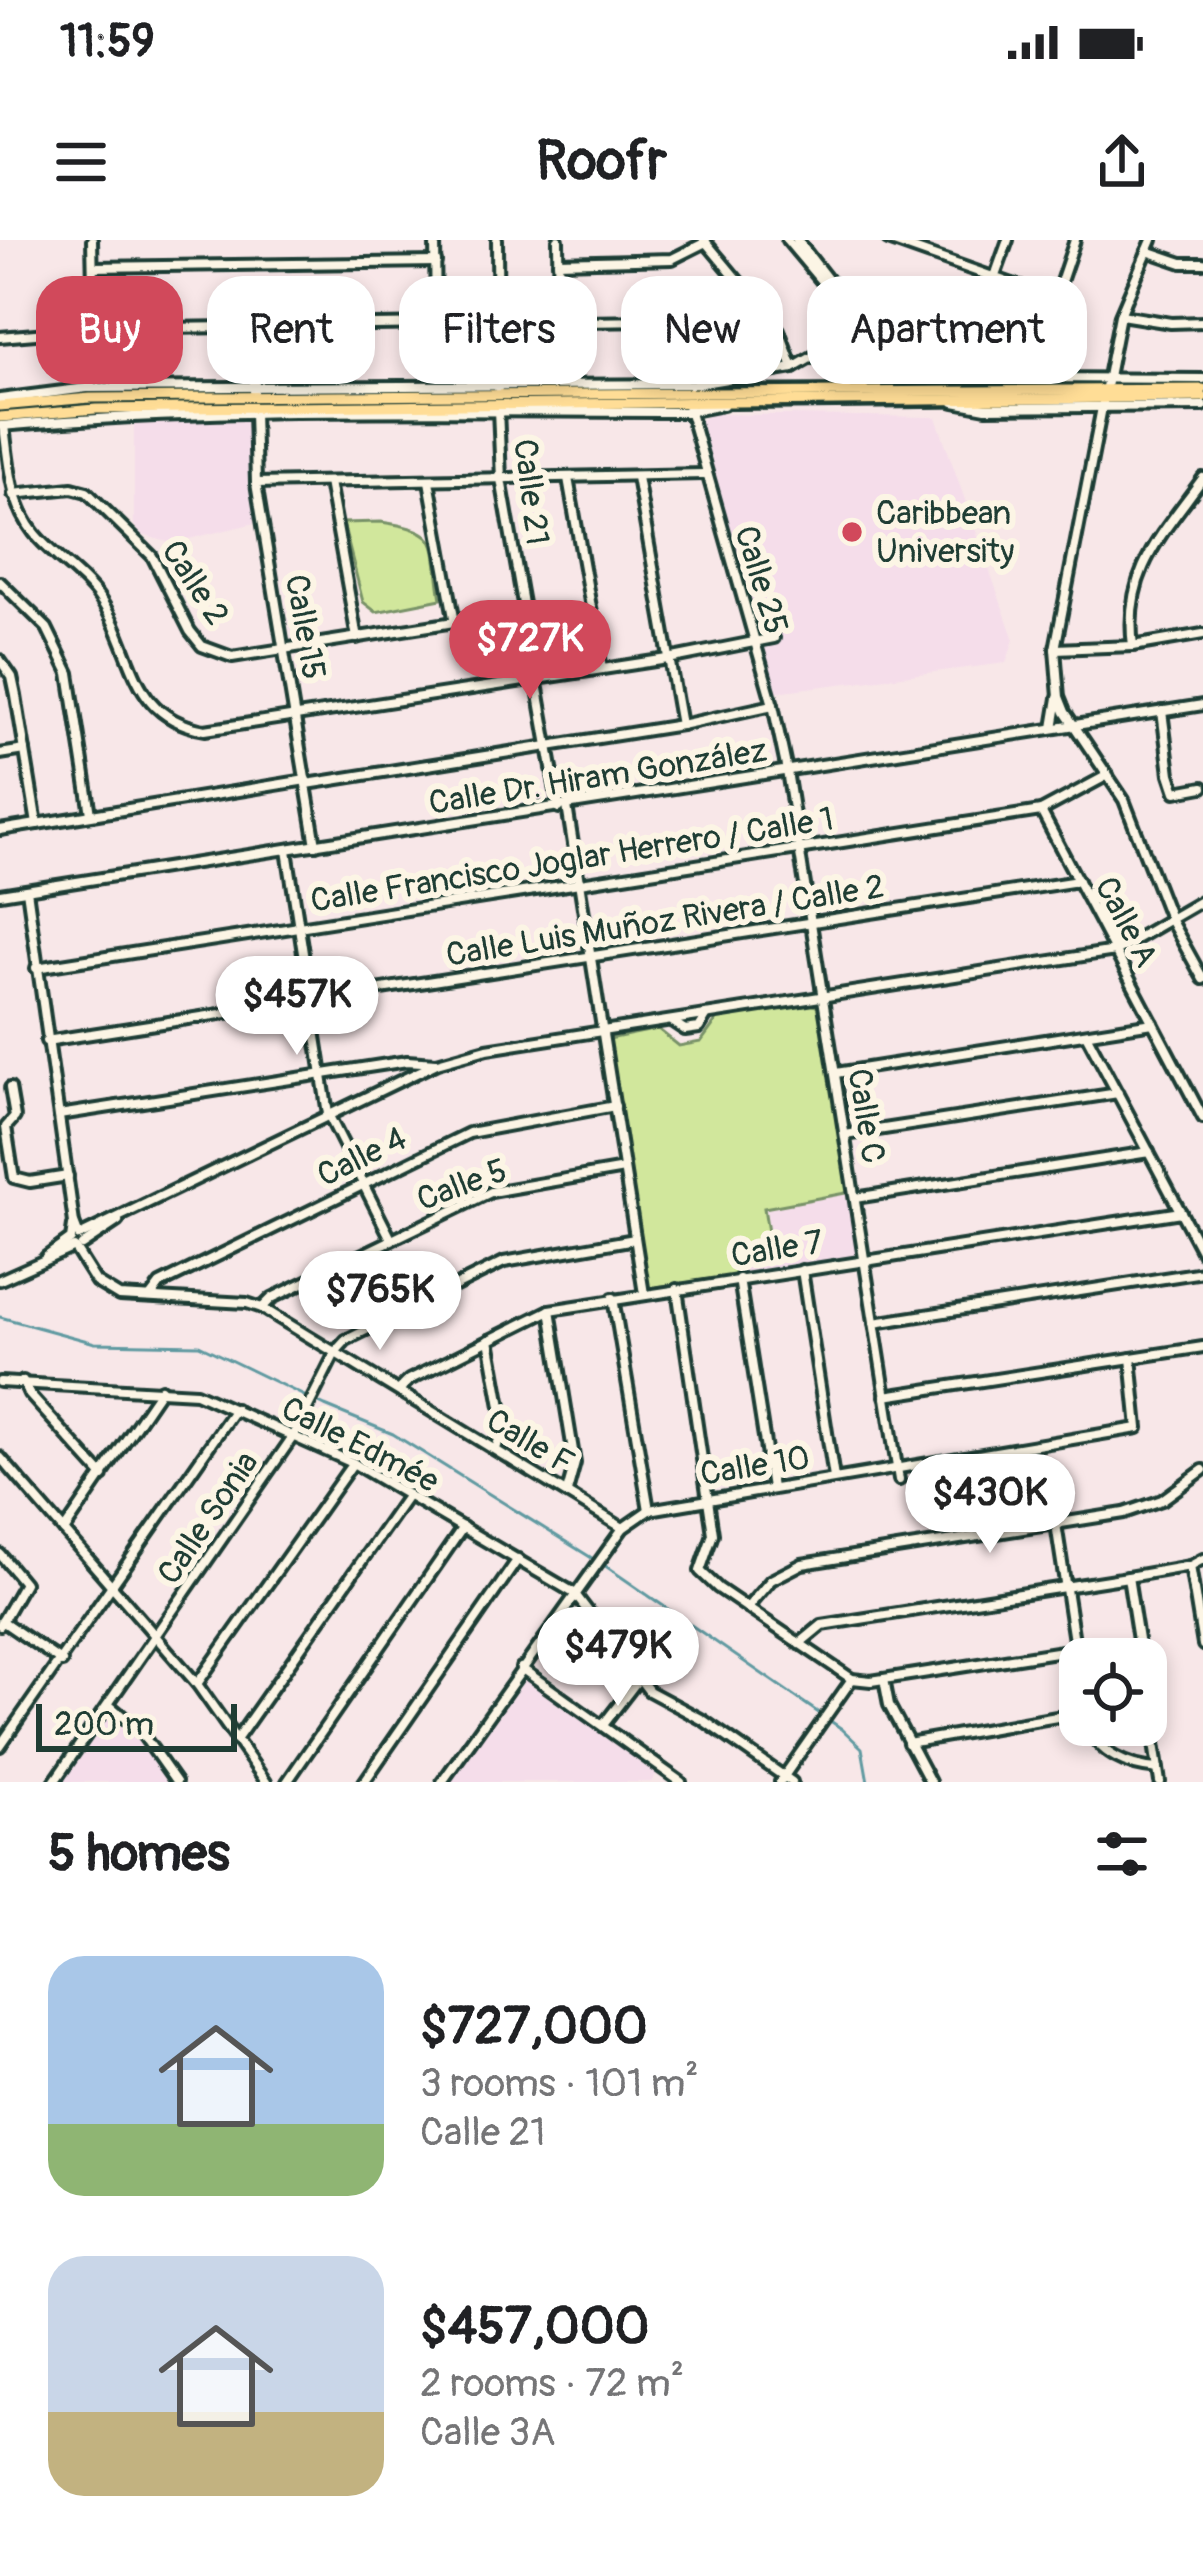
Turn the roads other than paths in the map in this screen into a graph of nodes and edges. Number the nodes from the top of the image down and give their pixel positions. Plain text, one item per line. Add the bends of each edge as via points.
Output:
1 (92, 240) edge
2 (435, 240) edge
3 (497, 240) edge
4 (558, 240) edge
5 (787, 240) edge
6 (797, 240) edge
7 (888, 240) edge
8 (1008, 240) edge
9 (1075, 240) edge
10 (1152, 240) edge
11 (705, 241) edge
12 (1147, 250) junction
13 (436, 262) junction
14 (558, 262) junction
15 (1203, 263) edge
16 (93, 268) junction
17 (93, 276) edge
18 (436, 276) edge
19 (497, 276) edge
20 (558, 276) edge
21 (734, 276) edge
22 (817, 276) edge
23 (827, 276) edge
24 (986, 276) edge
25 (995, 276) edge
26 (1063, 276) edge
27 (1120, 315) junction
28 (1203, 322) edge
29 (36, 334) edge
30 (0, 337) edge
31 (783, 341) edge
32 (807, 360) edge
33 (793, 368) junction
34 (1203, 379) edge
35 (254, 384) edge
36 (498, 384) edge
37 (1065, 384) edge
38 (1105, 393) junction
39 (1203, 393) edge
40 (498, 400) junction
41 (0, 403) edge
42 (254, 403) junction
43 (1203, 406) edge
44 (687, 407) junction
45 (1, 423) edge
46 (704, 474) junction
47 (637, 477) junction
48 (568, 478) junction
49 (1203, 478) edge
50 (500, 479) junction
51 (428, 481) junction
52 (329, 482) junction
53 (256, 483) junction
54 (13, 494) junction
55 (0, 582) edge
56 (524, 611) junction
57 (455, 623) junction
58 (1203, 634) edge
59 (357, 638) junction
60 (774, 638) dead end
61 (755, 644) junction
62 (1132, 646) junction
63 (1055, 649) junction
64 (285, 650) junction
65 (668, 659) junction
66 (0, 660) edge
67 (602, 669) junction
68 (536, 680) junction
69 (16, 696) junction
70 (1059, 697) junction
71 (0, 699) edge
72 (773, 705) junction
73 (1203, 705) edge
74 (1162, 711) junction
75 (296, 717) junction
76 (681, 725) junction
77 (1073, 725) junction
78 (1053, 728) junction
79 (548, 746) junction
80 (25, 750) junction
81 (0, 754) edge
82 (787, 771) junction
83 (1108, 775) junction
84 (307, 782) junction
85 (1203, 787) edge
86 (563, 807) junction
87 (1041, 811) junction
88 (92, 814) junction
89 (37, 824) junction
90 (0, 830) edge
91 (316, 845) junction
92 (801, 849) junction
93 (287, 850) junction
94 (1078, 881) junction
95 (580, 884) junction
96 (28, 890) junction
97 (0, 894) edge
98 (1203, 900) edge
99 (1171, 921) junction
100 (813, 922) junction
101 (299, 927) junction
102 (1115, 951) junction
103 (591, 956) junction
104 (36, 968) junction
105 (1203, 979) edge
106 (824, 997) junction
107 (310, 1000) junction
108 (1153, 1023) junction
109 (603, 1032) junction
110 (1086, 1034) junction
111 (46, 1041) junction
112 (437, 1063) junction
113 (322, 1073) junction
114 (836, 1073) junction
115 (10, 1088) dead end
116 (1118, 1093) junction
117 (614, 1106) junction
118 (328, 1114) junction
119 (59, 1115) junction
120 (1203, 1118) edge
121 (845, 1135) junction
122 (1149, 1152) junction
123 (624, 1169) junction
124 (68, 1176) junction
125 (362, 1183) junction
126 (855, 1198) junction
127 (1180, 1212) junction
128 (391, 1239) junction
129 (635, 1239) junction
130 (77, 1243) junction
131 (1203, 1254) edge
132 (864, 1260) junction
133 (802, 1270) junction
134 (1203, 1272) edge
135 (0, 1280) edge
136 (739, 1280) junction
137 (676, 1289) junction
138 (644, 1294) junction
139 (150, 1298) junction
140 (614, 1298) junction
141 (262, 1308) junction
142 (550, 1310) junction
143 (874, 1323) junction
144 (489, 1340) junction
145 (1203, 1347) edge
146 (336, 1351) junction
147 (1131, 1358) junction
148 (23, 1381) junction
149 (0, 1382) edge
150 (161, 1389) junction
151 (399, 1390) junction
152 (885, 1396) junction
153 (236, 1409) junction
154 (294, 1435) junction
155 (496, 1449) junction
156 (0, 1457) edge
157 (353, 1463) junction
158 (897, 1468) junction
159 (1203, 1470) edge
160 (103, 1476) junction
161 (834, 1478) junction
162 (898, 1480) dead end
163 (772, 1488) junction
164 (567, 1492) junction
165 (408, 1495) junction
166 (708, 1497) junction
167 (649, 1510) junction
168 (1056, 1524) junction
169 (464, 1527) junction
170 (623, 1528) junction
171 (64, 1531) junction
172 (0, 1554) edge
173 (518, 1559) junction
174 (1203, 1559) edge
175 (1190, 1566) junction
176 (1128, 1577) junction
177 (1065, 1586) junction
178 (114, 1587) junction
179 (574, 1593) junction
180 (747, 1608) junction
181 (1, 1623) edge
182 (1202, 1629) edge
183 (157, 1636) junction
184 (1073, 1638) edge
185 (1138, 1638) edge
186 (799, 1643) junction
187 (1203, 1645) edge
188 (1059, 1652) edge
189 (62, 1662) junction
190 (520, 1668) junction
191 (852, 1679) junction
192 (884, 1679) junction
193 (637, 1681) junction
194 (197, 1684) junction
195 (109, 1706) junction
196 (1059, 1716) edge
197 (603, 1725) junction
198 (236, 1740) junction
199 (908, 1743) junction
200 (0, 1746) edge
201 (1100, 1746) edge
202 (1154, 1746) edge
203 (665, 1768) junction
204 (1158, 1769) junction
205 (786, 1780) edge
206 (54, 1782) edge
207 (176, 1782) edge
208 (266, 1782) edge
209 (287, 1782) edge
210 (364, 1782) edge
211 (442, 1782) edge
212 (656, 1782) edge
213 (681, 1782) edge
214 (930, 1782) edge
215 (1160, 1782) edge

1 - 16 street
2 - 13 street
3 - 19 street, Calle 21
4 - 14 street
5 - 22 street
6 - 23 street
7 - 24 street
8 - 25 street
9 - 26 street
10 - 12 street
11 - 14 street via 672,259
11 - 21 street
12 - 15 street
12 - 27 street
13 - 16 street
13 - 18 street
14 - 20 street
16 - 17 street
27 - 28 street
27 - 38 street
29 - 30 street
31 - 33 street
32 - 33 street
33 - 40 street
34 - 38 street
35 - 42 street, Calle 15
36 - 40 street, Calle 21
37 - 38 street
38 - 39 main road
38 - 40 main road
38 - 43 street
38 - 44 main road
38 - 63 street
40 - 42 main road
40 - 42 street
40 - 44 main road
40 - 50 street, Calle 21
41 - 42 main road
42 - 45 main road via 51,410
42 - 53 street, Calle 15
44 - 46 street, Calle 25
45 - 54 street
46 - 47 street
46 - 61 street, Calle 25
47 - 48 street
47 - 65 street
48 - 50 street
48 - 67 street
49 - 62 street via 1139,574
50 - 51 street
50 - 56 street, Calle 21
51 - 52 street
51 - 57 street
52 - 53 street
52 - 59 street
53 - 64 street, Calle 15
54 - 64 street, Calle 2 via 87,492 152,556 202,646 232,657
54 - 75 street via 32,531 100,599 158,712 205,730
55 - 88 street via 47,628 69,673
56 - 57 street, Calle 2
56 - 68 street, Calle 21
57 - 59 street, Calle 2
58 - 62 street
59 - 64 street, Calle 2
60 - 61 street
61 - 65 street
61 - 72 street, Calle 25
62 - 63 street
63 - 70 street
64 - 75 street, Calle 15
65 - 67 street
65 - 76 street
66 - 69 street
67 - 68 street
68 - 75 street
68 - 79 street, Calle 21
69 - 71 street
69 - 80 street
70 - 77 street
70 - 78 street
72 - 76 street
72 - 82 street, Calle 25
73 - 74 street, Calle Dr. Hiram González
74 - 77 street, Calle Dr. Hiram González
74 - 85 street via 1176,792
75 - 84 street, Calle 15
76 - 79 street
77 - 78 street, Calle Dr. Hiram González
77 - 83 street
78 - 82 street, Calle Dr. Hiram González
79 - 84 street
79 - 86 street, Calle 21
80 - 81 street
80 - 89 street
82 - 86 street, Calle Dr. Hiram González
82 - 92 street, Calle C
83 - 87 street, Calle Francisco Joglar Herrero / Calle 1
83 - 99 street
84 - 88 street
84 - 91 street, Calle 15
86 - 91 street, Calle Dr. Hiram González
86 - 95 street, Calle 21
87 - 92 street, Calle Francisco Joglar Herrero / Calle 1
87 - 94 street, Calle A
88 - 89 street
89 - 90 street
91 - 93 street, Calle Dr. Hiram González
92 - 95 street, Calle Francisco Joglar Herrero / Calle 1
92 - 100 street, Calle C
93 - 96 street, Calle Dr. Hiram González
93 - 101 street
94 - 100 street, Calle Luis Muñoz Rivera / Calle 2
94 - 102 street, Calle A
95 - 101 street, Calle Francisco Joglar Herrero / Calle 1
95 - 103 street, Calle 21
96 - 97 street, Calle Dr. Hiram González
96 - 104 street, Calle F
98 - 99 street
99 - 102 street
99 - 105 street
100 - 103 street, Calle Luis Muñoz Rivera / Calle 2
100 - 106 street, Calle C
101 - 104 street, Calle Francisco Joglar Herrero / Calle 1
101 - 107 street
102 - 106 street
102 - 108 street, Calle A
103 - 107 street, Calle Luis Muñoz Rivera / Calle 2
103 - 109 street, Calle 21
104 - 111 street, Calle F
106 - 109 street via 706,1016 699,1028 672,1021
106 - 114 street, Calle C
107 - 111 street, Calle Luis Muñoz Rivera / Calle 2
107 - 113 street
108 - 110 street
108 - 120 street, Calle A
109 - 112 street
109 - 117 street, Calle 21
110 - 114 street
110 - 116 street
111 - 119 street, Calle F
112 - 113 street
112 - 118 street
113 - 118 street
113 - 119 street
114 - 121 street, Calle C
115 - 124 street via 14,1178
116 - 121 street
116 - 122 street
117 - 123 street, Calle 21
117 - 125 street, Calle 4 via 469,1133
118 - 125 street
118 - 130 street
119 - 124 street, Calle F
121 - 126 street, Calle C
122 - 126 street
122 - 127 street
123 - 128 street, Calle 5 via 491,1192
123 - 129 street, Calle 21
124 - 130 street, Calle F
125 - 128 street
125 - 139 street, Calle 4 via 160,1284
126 - 132 street, Calle C
127 - 131 street
127 - 132 street, Calle 7
128 - 141 street, Calle 5
129 - 138 street, Calle 21
129 - 146 street via 504,1262
130 - 135 street
130 - 139 street, Calle F via 106,1290
132 - 133 street, Calle 7
132 - 143 street, Calle C
133 - 136 street, Calle 7
133 - 161 street
134 - 143 street
136 - 137 street, Calle 7
136 - 163 street
137 - 138 street, Calle 7
137 - 166 street
138 - 140 street, Calle 7
139 - 141 street, Calle F
140 - 142 street, Calle 7
140 - 167 street
141 - 146 street, Calle F
142 - 144 street, Calle 7
142 - 164 street via 575,1463
143 - 152 street, Calle C
144 - 151 street, Calle 7
144 - 155 street via 504,1423
145 - 147 street
146 - 151 street, Calle F
146 - 154 street, Calle Sonia
147 - 152 street
147 - 158 street, Calle 10 via 1138,1429
148 - 149 street, Calle Edmée
148 - 150 street, Calle Edmée
148 - 160 street
150 - 153 street, Calle Edmée
150 - 160 street
151 - 155 street, Calle F
152 - 158 street, Calle C
153 - 154 street, Calle Edmée
153 - 178 street
154 - 157 street, Calle Edmée
154 - 183 street, Calle Sonia
155 - 164 street, Calle F
156 - 171 street
157 - 165 street, Calle Edmée
157 - 194 street
158 - 161 street, Calle 10
158 - 162 street, Calle C
159 - 168 street via 1162,1500
160 - 171 street
161 - 163 street, Calle 10
163 - 166 street, Calle 10
164 - 170 street, Calle F
165 - 169 street, Calle Edmée
165 - 198 street
166 - 167 street, Calle 10
166 - 180 street via 713,1534 700,1570
167 - 170 street, Calle 10
168 - 177 street
168 - 180 street via 802,1564 771,1580
169 - 173 street, Calle Edmée
169 - 209 street
170 - 179 street, Calle 10
171 - 178 street
172 - 181 street via 24,1583
173 - 179 street, Calle Edmée
173 - 210 street
174 - 175 street
175 - 176 street
175 - 182 street
176 - 177 street
176 - 185 street
177 - 184 street
177 - 186 street via 822,1625
178 - 183 street
178 - 189 street
179 - 190 street, Calle 10
179 - 193 street, Calle Edmée
180 - 186 street
181 - 189 street
182 - 187 street
183 - 194 street
183 - 195 street, Calle Sonia
186 - 191 street
188 - 192 street
189 - 200 street
190 - 197 street
190 - 211 street, Calle 10
191 - 192 street
191 - 205 street
192 - 199 street
193 - 197 street
193 - 205 street
194 - 198 street
195 - 206 street, Calle Sonia
195 - 207 street via 140,1731
196 - 199 street
197 - 203 street
198 - 208 street
199 - 214 street
201 - 204 street via 1133,1768
202 - 204 street
203 - 212 street
203 - 213 street
204 - 215 street

